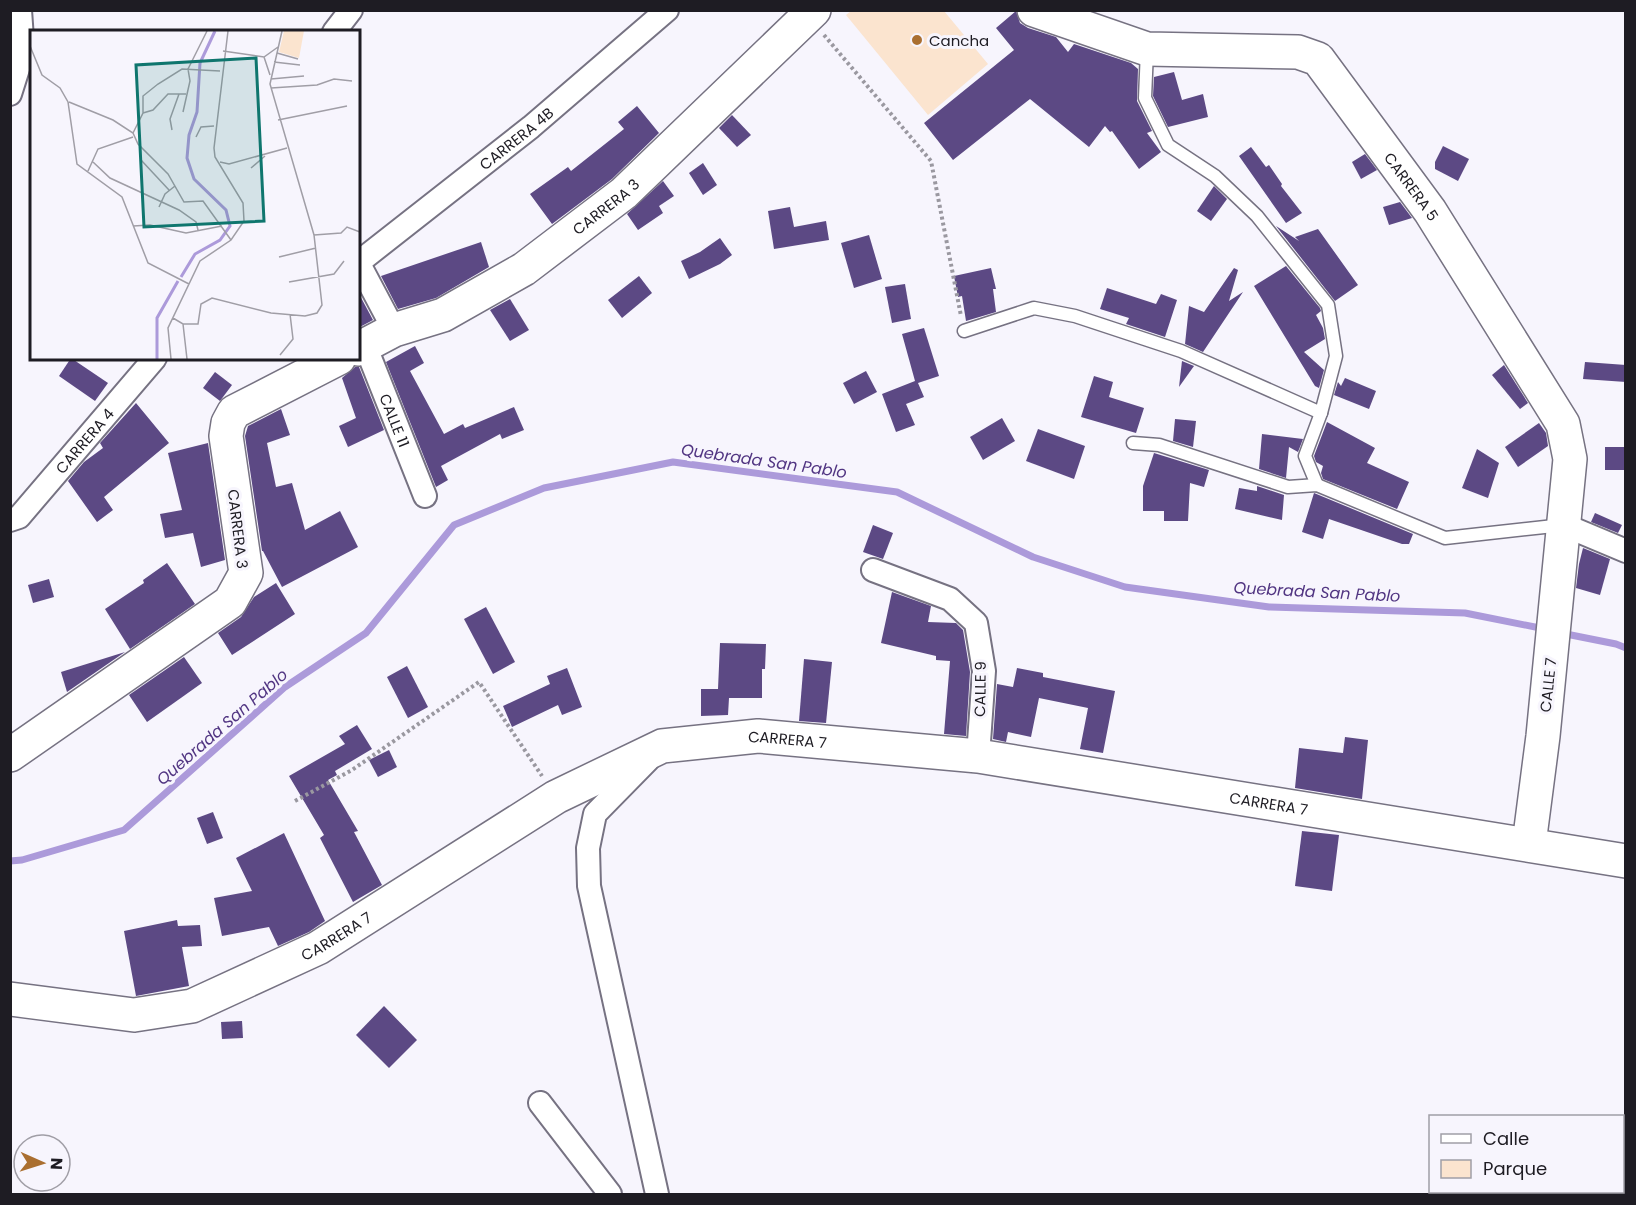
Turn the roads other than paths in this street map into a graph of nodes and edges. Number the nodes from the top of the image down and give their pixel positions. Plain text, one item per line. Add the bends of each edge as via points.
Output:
1 (20, 10) edge
2 (351, 10) edge
3 (667, 10) edge
4 (1034, 10) edge
5 (811, 13) edge
6 (336, 30) edge
7 (1147, 49) junction
8 (10, 94) edge
9 (360, 261) edge
10 (360, 264) edge
11 (394, 330) junction
12 (963, 331) road end
13 (360, 348) edge
14 (153, 360) edge
15 (336, 360) edge
16 (358, 360) edge
17 (1321, 413) junction
18 (1132, 443) dead end
19 (1317, 485) junction
20 (425, 496) dead end
21 (10, 520) edge
22 (1563, 538) junction
23 (1626, 551) edge
24 (873, 570) dead end
25 (662, 746) junction
26 (10, 755) edge
27 (978, 756) junction
28 (1528, 844) junction
29 (1626, 861) edge
30 (10, 999) edge
31 (540, 1103) dead end
32 (610, 1194) edge
33 (657, 1194) edge

1 - 8 street via 23,53
2 - 6 street
3 - 9 street, CARRERA 4B via 531,128
4 - 7 street, CARRERA 5
5 - 11 street, CARRERA 3 via 615,200 524,269 443,315
7 - 17 lane via 1145,98 1168,145 1215,176 1257,216 1328,306 1336,356
7 - 22 street, CARRERA 5 via 1298,52 1318,59 1430,211 1563,424 1570,459
10 - 11 street
11 - 13 street, CARRERA 3
12 - 17 lane via 1034,308 1075,316 1181,351
14 - 21 street, CARRERA 4 via 19,517
15 - 26 street, CARRERA 3 via 234,412 228,423 226,436 246,573 230,602
16 - 20 street, CALLE 11
17 - 19 lane via 1305,456
18 - 19 lane via 1159,446 1288,487
19 - 22 lane via 1445,538
22 - 23 street
22 - 28 street, CALLE 7
24 - 27 street, CALLE 9 via 950,599 976,623 984,671
25 - 27 street, CARRERA 7 via 758,736
25 - 30 street, CARRERA 7 via 556,797 318,948 192,1006 134,1016
25 - 33 street via 595,814 588,848 590,886
27 - 28 street, CARRERA 7
28 - 29 street, CARRERA 7
31 - 32 street

